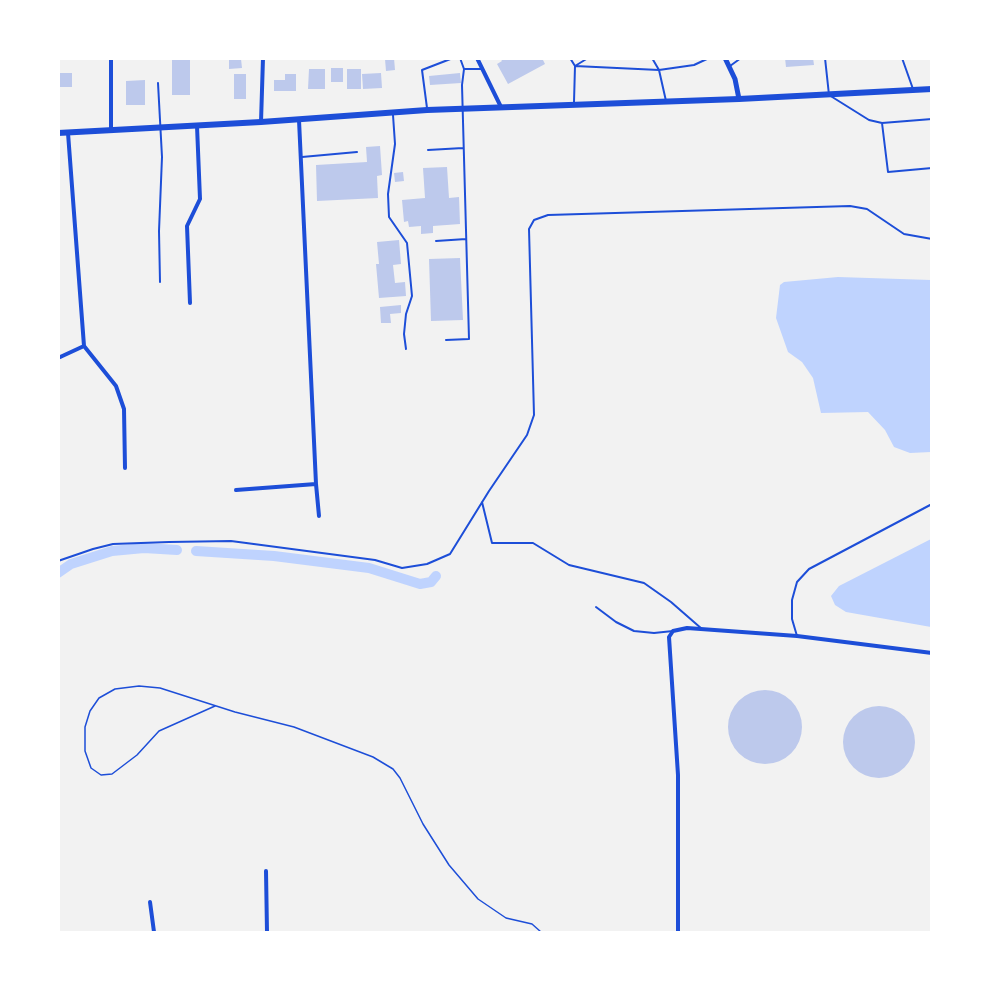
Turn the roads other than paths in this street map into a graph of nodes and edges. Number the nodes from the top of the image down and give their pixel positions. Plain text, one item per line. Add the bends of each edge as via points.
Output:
1 (111, 58) edge
2 (263, 58) edge
3 (453, 58) edge
4 (460, 58) edge
5 (477, 58) edge
6 (570, 58) edge
7 (588, 58) edge
8 (652, 58) edge
9 (709, 58) edge
10 (725, 58) edge
11 (741, 58) edge
12 (825, 58) edge
13 (902, 58) edge
14 (575, 66) junction
15 (729, 66) junction
16 (464, 69) junction
17 (482, 69) junction
18 (659, 70) junction
19 (158, 83) dead end
20 (932, 89) edge
21 (913, 90) junction
22 (828, 95) junction
23 (739, 99) junction
24 (666, 101) junction
25 (574, 105) junction
26 (501, 108) junction
27 (463, 109) junction
28 (428, 110) junction
29 (393, 112) junction
30 (932, 119) edge
31 (299, 120) junction
32 (261, 122) junction
33 (882, 123) junction
34 (197, 126) junction
35 (160, 128) junction
36 (111, 130) junction
37 (68, 132) junction
38 (58, 133) edge
39 (463, 148) junction
40 (428, 150) dead end
41 (357, 152) dead end
42 (299, 158) junction
43 (932, 168) edge
44 (466, 239) junction
45 (932, 239) edge
46 (436, 241) dead end
47 (160, 282) dead end
48 (190, 303) dead end
49 (446, 340) dead end
50 (84, 346) junction
51 (406, 349) dead end
52 (58, 358) edge
53 (124, 468) dead end
54 (316, 484) junction
55 (236, 489) dead end
56 (482, 502) junction
57 (932, 504) edge
58 (319, 516) dead end
59 (58, 561) edge
60 (596, 607) dead end
61 (702, 629) junction
62 (673, 631) junction
63 (797, 636) junction
64 (932, 653) edge
65 (266, 870) dead end
66 (150, 902) dead end
67 (154, 933) edge
68 (267, 933) edge
69 (678, 933) edge

1 - 36 street
2 - 32 street
3 - 28 lane via 422,70
4 - 16 lane
5 - 17 street
6 - 14 lane
7 - 14 lane
8 - 18 lane
9 - 18 lane via 694,65
10 - 15 street
11 - 15 lane
12 - 22 lane
13 - 21 lane
14 - 18 lane
14 - 25 lane
15 - 23 street
16 - 17 lane
16 - 27 lane
17 - 26 street
18 - 24 lane
19 - 35 lane
20 - 21 main road
21 - 22 main road
22 - 23 main road
22 - 33 lane via 869,120
23 - 24 main road
24 - 25 main road
25 - 26 main road
26 - 27 main road
27 - 28 main road
27 - 39 lane
28 - 29 main road
29 - 31 main road
29 - 51 lane via 395,144 389,218 407,243 412,296 406,314
30 - 33 lane
31 - 32 main road
31 - 42 street
32 - 34 main road
33 - 43 lane via 888,172
34 - 35 main road
34 - 48 street via 200,199 187,226
35 - 36 main road
35 - 47 lane
36 - 37 main road
37 - 38 main road
37 - 50 street
39 - 40 lane
39 - 44 lane
41 - 42 lane
42 - 54 street
44 - 46 lane
44 - 49 lane via 469,339
45 - 56 lane via 904,234 867,209 850,206 548,215 534,220 529,229 534,415 527,435
50 - 52 street
50 - 53 street via 116,387 124,409
54 - 55 street
54 - 58 street
56 - 59 lane via 450,554 427,564 402,568 375,560 231,542 113,544
56 - 61 lane via 492,543 533,543 569,565 644,583
57 - 63 lane via 809,569 797,582 792,600
60 - 62 lane via 634,631
61 - 62 street
61 - 63 street
62 - 69 street via 669,637 669,665 678,775
63 - 64 street
65 - 68 street
66 - 67 street

